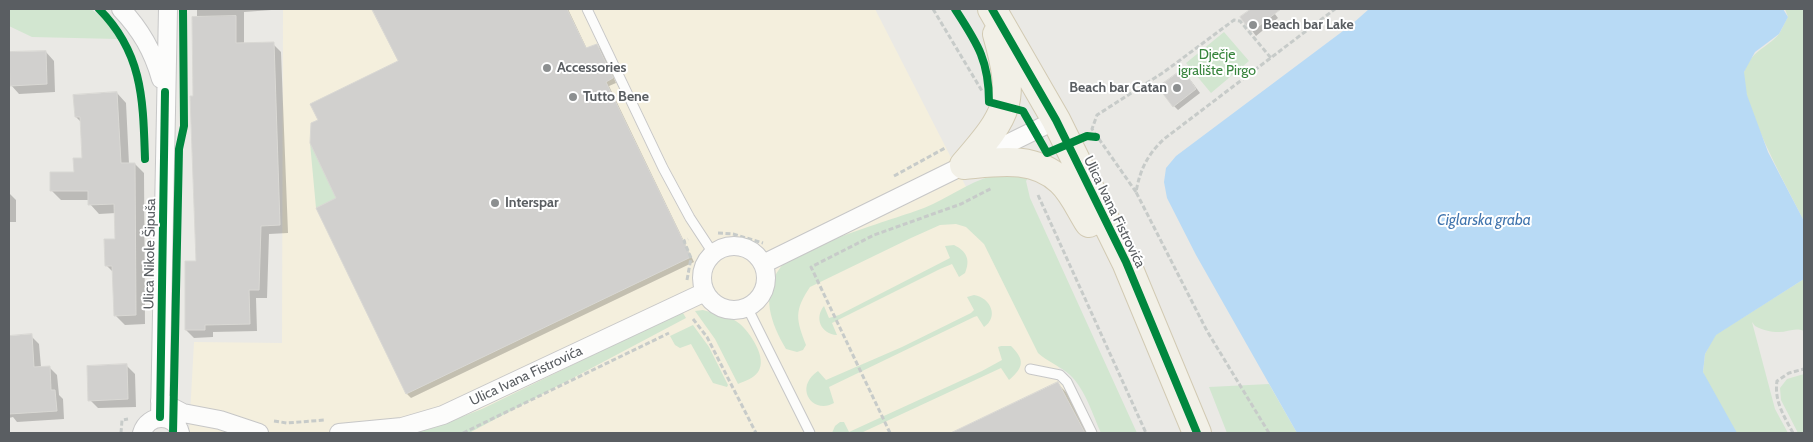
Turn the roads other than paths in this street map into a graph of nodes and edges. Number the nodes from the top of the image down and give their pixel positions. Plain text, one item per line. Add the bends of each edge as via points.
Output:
1 (121, 9) edge
2 (139, 9) edge
3 (168, 9) edge
4 (587, 9) edge
5 (991, 9) edge
6 (150, 46) junction
7 (165, 92) junction
8 (1056, 120) junction
9 (958, 155) junction
10 (713, 253) junction
11 (1126, 262) junction
12 (763, 264) junction
13 (705, 292) junction
14 (748, 307) junction
15 (1030, 369) dead end
16 (160, 409) junction
17 (263, 426) edge
18 (336, 427) edge
19 (142, 433) edge
20 (180, 433) edge
21 (810, 433) edge
22 (1092, 433) edge
23 (1197, 433) edge

1 - 6 street, Ulica Nikole Šipuša
2 - 6 street, Ulica Nikole Šipuša
3 - 7 street, Ulica Nikole Šipuša
4 - 10 lane via 663,168
5 - 8 main road, Ulica Ivana Fistrovića
5 - 9 main road via 1008,86 994,99 994,131
6 - 7 street, Ulica Nikole Šipuša
7 - 16 street, Ulica Nikole Šipuša
8 - 9 street
8 - 11 main road, Ulica Ivana Fistrovića
9 - 11 main road via 1034,166 1060,180 1095,232
9 - 12 street
10 - 12 street via 722,248 741,246 750,250
10 - 13 street via 702,271
11 - 23 main road, Ulica Ivana Fistrovića
12 - 14 street via 766,278 763,292
13 - 14 street via 723,308
13 - 18 street, Ulica Ivana Fistrovića via 443,416 402,427
14 - 21 lane
15 - 22 lane via 1060,375 1067,382
16 - 17 street
16 - 19 street
16 - 20 street via 177,425

